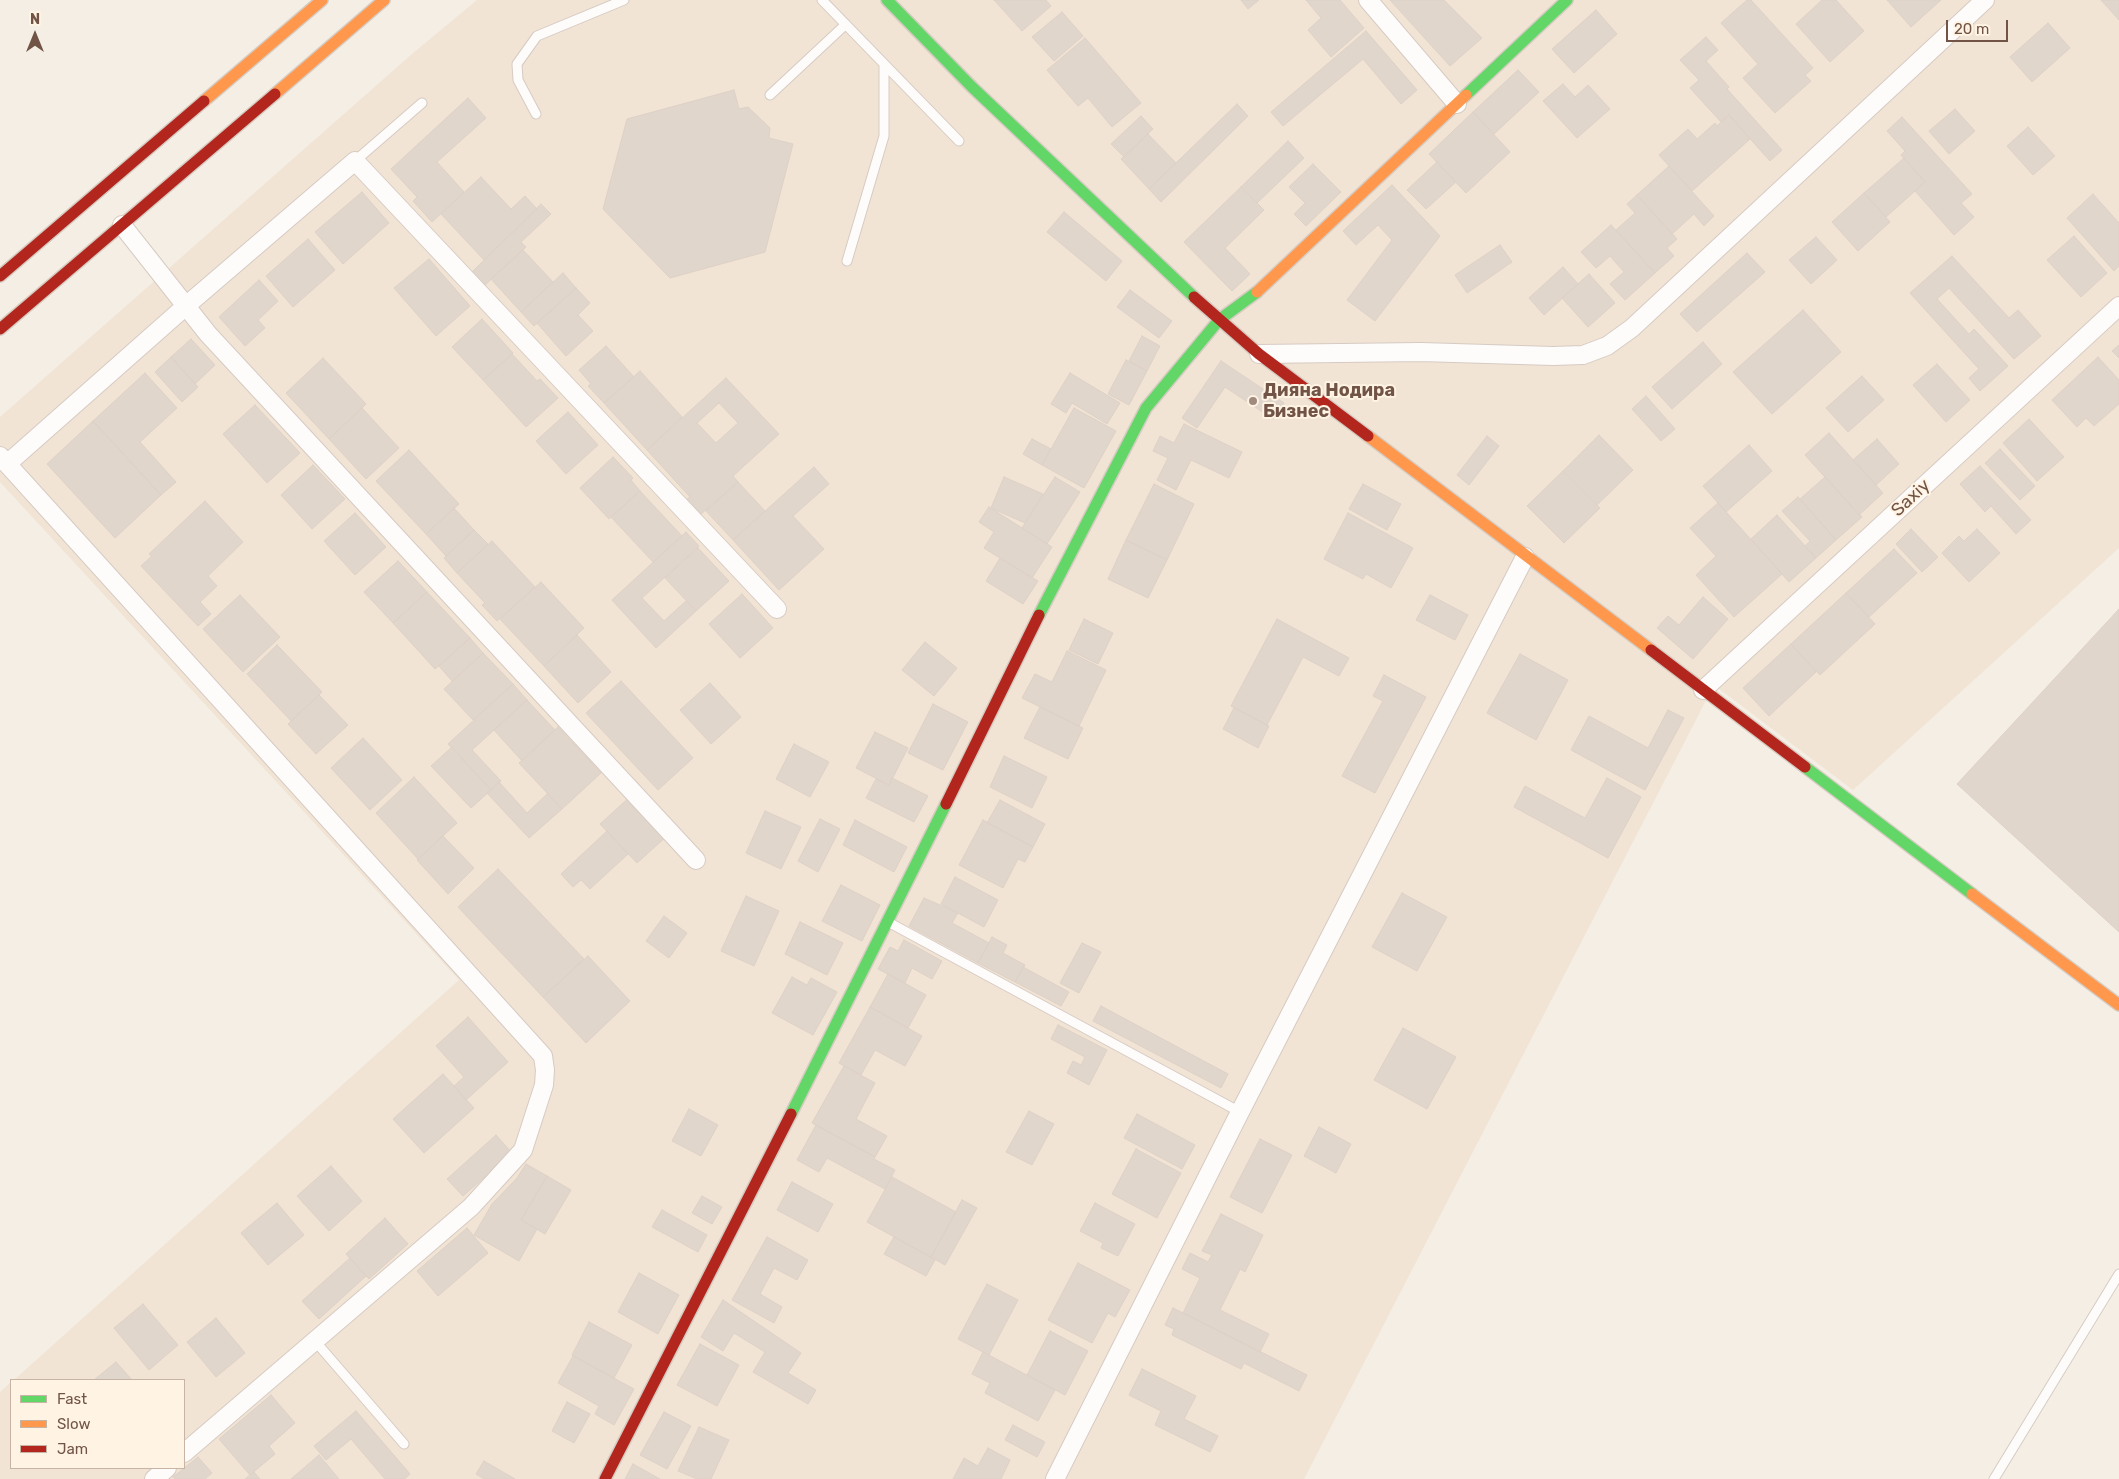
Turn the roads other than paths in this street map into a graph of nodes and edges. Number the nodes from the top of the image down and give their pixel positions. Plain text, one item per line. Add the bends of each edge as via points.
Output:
1 (322, 0) edge
2 (384, 0) edge
3 (624, 0) edge
4 (822, 0) edge
5 (887, 0) edge
6 (1368, 0) edge
7 (1567, 0) edge
8 (1985, 0) edge
9 (845, 25) junction
10 (884, 65) junction
11 (770, 95) dead end
12 (422, 103) dead end
13 (1457, 104) junction
14 (536, 114) dead end
15 (960, 141) dead end
16 (355, 161) junction
17 (122, 225) junction
18 (847, 262) dead end
19 (0, 276) edge
20 (187, 305) junction
21 (2119, 306) edge
22 (1219, 320) junction
23 (0, 329) edge
24 (1259, 354) junction
25 (4, 460) edge
26 (1525, 557) junction
27 (777, 609) dead end
28 (1703, 690) junction
29 (696, 860) dead end
30 (888, 922) junction
31 (2119, 1005) edge
32 (1240, 1112) junction
33 (2119, 1274) edge
34 (315, 1341) junction
35 (404, 1444) dead end
36 (185, 1453) edge
37 (166, 1469) edge
38 (154, 1479) edge
39 (605, 1479) edge
40 (1055, 1479) edge
41 (1994, 1479) edge

1 - 19 main road
2 - 17 main road
3 - 14 lane via 537,36 517,64 518,80
4 - 9 lane
5 - 22 main road via 972,86
6 - 13 street
7 - 13 main road
8 - 24 street via 1640,321 1607,346 1583,355 1553,356 1421,352
9 - 10 lane
9 - 11 lane
10 - 15 lane
10 - 18 lane via 884,136
12 - 16 lane
13 - 22 main road via 1259,290
16 - 20 street
16 - 27 street
17 - 20 street
17 - 23 main road
20 - 25 street
20 - 29 street via 215,341
21 - 28 street, Saxiy
22 - 24 main road
22 - 30 main road via 1146,408
24 - 26 main road
25 - 34 street via 543,1056 544,1085 522,1150 471,1207
26 - 28 main road
26 - 32 street
28 - 31 main road
30 - 32 lane
30 - 39 main road
32 - 40 street
33 - 41 lane
34 - 35 lane
34 - 36 street
37 - 38 street

